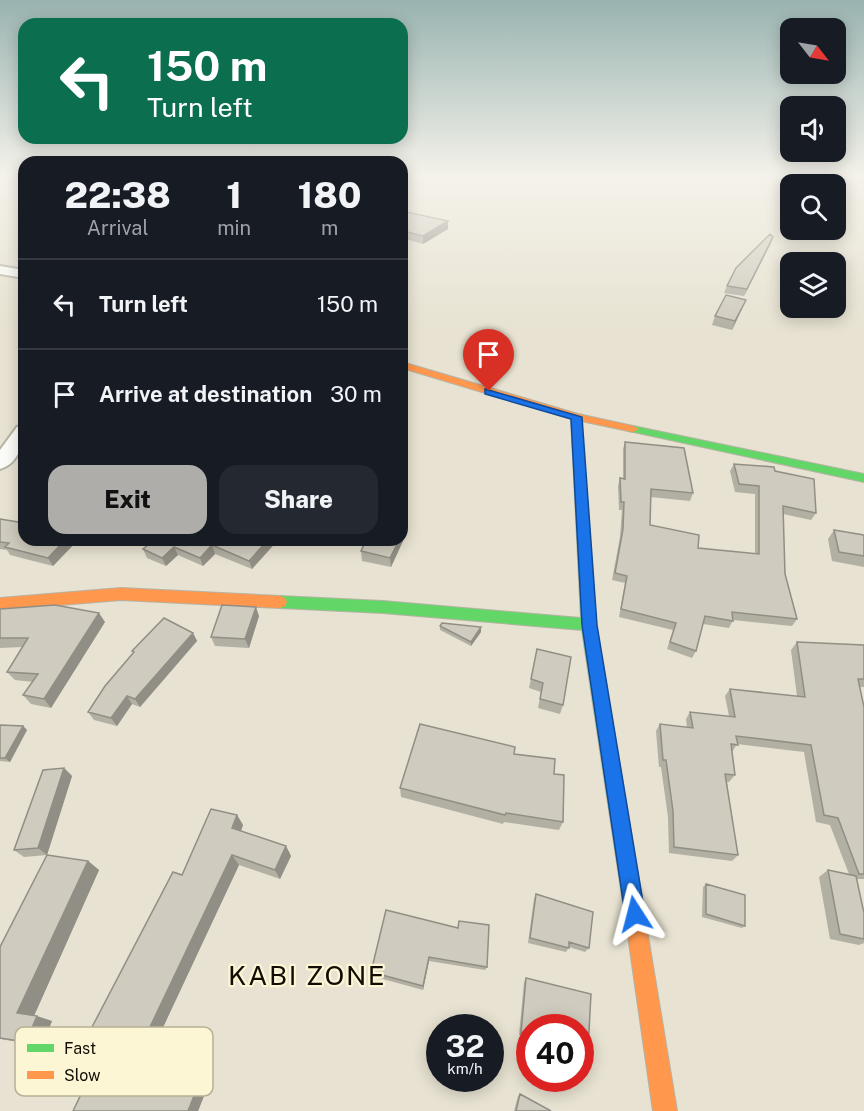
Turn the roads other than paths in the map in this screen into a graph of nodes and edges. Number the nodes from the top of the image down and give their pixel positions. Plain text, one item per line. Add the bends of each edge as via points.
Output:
1 (0, 270) edge
2 (18, 273) edge
3 (408, 367) edge
4 (576, 417) junction
5 (18, 439) edge
6 (0, 462) edge
7 (864, 478) edge
8 (0, 604) edge
9 (589, 625) junction
10 (665, 1111) edge

1 - 2 street
3 - 4 street
4 - 7 street
4 - 9 street
5 - 6 street
8 - 9 street via 122,594 383,607
9 - 10 street

